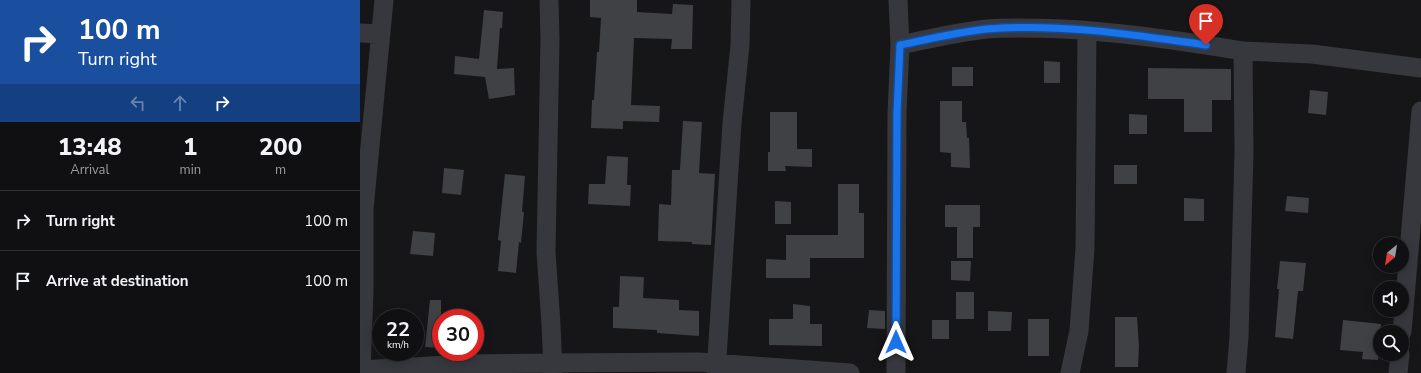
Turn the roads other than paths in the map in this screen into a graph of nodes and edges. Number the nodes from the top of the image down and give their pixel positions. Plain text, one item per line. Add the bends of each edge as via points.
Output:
1 (384, 0) edge
2 (549, 0) edge
3 (741, 0) edge
4 (898, 0) edge
5 (1087, 30) junction
6 (360, 33) edge
7 (381, 34) junction
8 (900, 45) junction
9 (1243, 51) junction
10 (1421, 68) edge
11 (1421, 111) edge
12 (362, 209) edge
13 (1403, 325) edge
14 (1399, 361) edge
15 (552, 368) edge
16 (716, 368) edge
17 (361, 371) edge
18 (850, 373) edge
19 (896, 373) edge
20 (1070, 373) edge
21 (1236, 373) edge
22 (1398, 373) edge

1 - 7 street
2 - 15 street via 546,252
3 - 16 street via 740,45 732,123
4 - 8 street
5 - 8 street via 988,29
5 - 9 street
5 - 20 street via 1085,248 1079,331
6 - 7 street
7 - 12 street
8 - 19 street via 897,113
9 - 10 street via 1312,54
9 - 21 street via 1244,152
11 - 13 street
12 - 17 street via 364,291
14 - 22 street
15 - 16 street
15 - 17 street via 465,364
16 - 18 street

